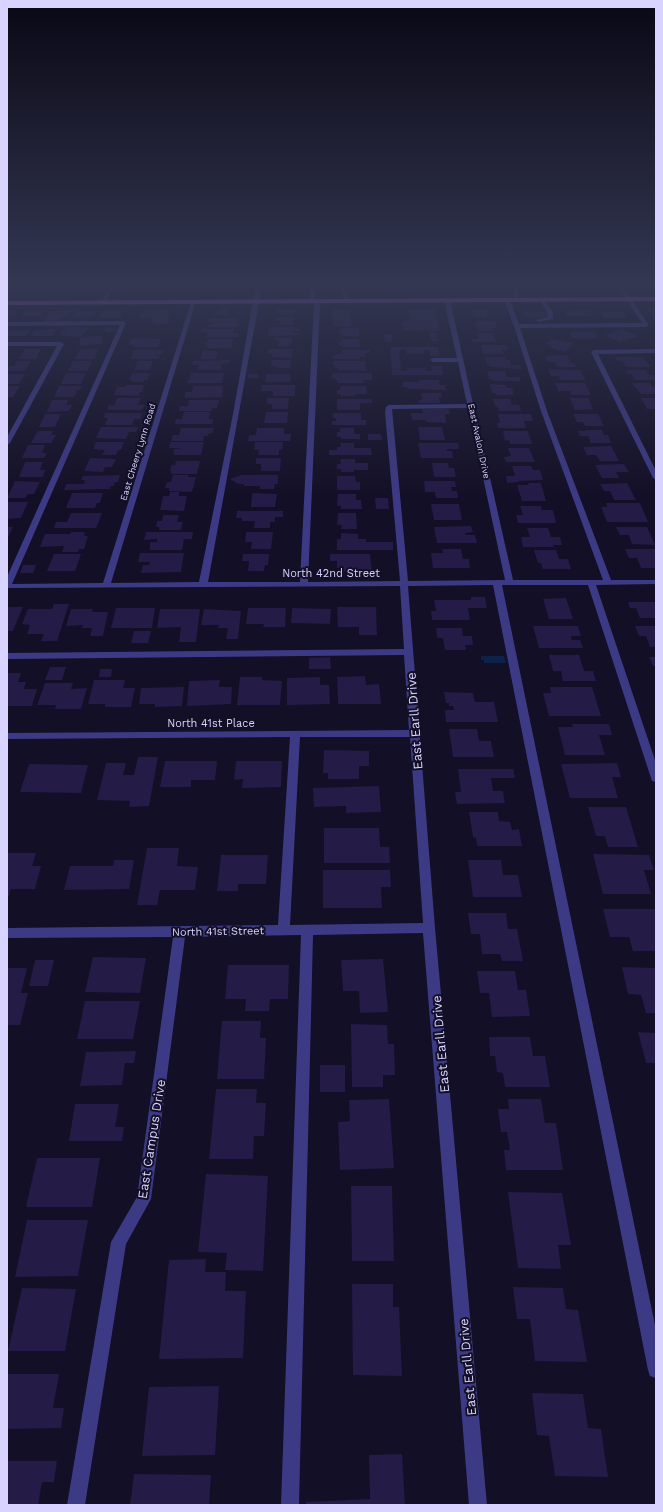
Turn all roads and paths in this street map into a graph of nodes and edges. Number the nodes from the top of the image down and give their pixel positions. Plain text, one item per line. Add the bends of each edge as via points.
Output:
1 (55, 355) edge
2 (109, 355) edge
3 (178, 355) edge
4 (247, 355) edge
5 (313, 355) edge
6 (460, 355) edge
7 (526, 355) edge
8 (595, 355) edge
9 (433, 360) dead end
10 (461, 360) junction
11 (472, 406) junction
12 (7, 443) edge
13 (656, 478) edge
14 (607, 581) junction
15 (510, 582) junction
16 (591, 582) junction
17 (656, 582) edge
18 (497, 583) junction
19 (203, 584) junction
20 (304, 584) junction
21 (404, 584) junction
22 (106, 585) junction
23 (7, 586) edge
24 (408, 652) junction
25 (7, 656) edge
26 (414, 733) junction
27 (295, 734) junction
28 (7, 736) edge
29 (656, 778) edge
30 (429, 928) junction
31 (284, 930) junction
32 (306, 930) junction
33 (180, 932) junction
34 (7, 933) edge
35 (656, 1370) edge
36 (76, 1505) edge
37 (290, 1505) edge
38 (478, 1505) edge

1 - 12 street
2 - 23 street
3 - 22 street, East Cheery Lynn Road
4 - 19 street
5 - 20 street
6 - 10 street, East Avalon Drive
7 - 14 street via 544,411
8 - 13 street
9 - 10 street
10 - 11 street, East Avalon Drive
11 - 15 street, East Avalon Drive
11 - 21 street, East Earll Drive via 389,407
14 - 16 street, North 42nd Street
14 - 17 street, North 42nd Street
15 - 16 street, North 42nd Street
15 - 18 street, North 42nd Street
16 - 29 street
18 - 21 street, North 42nd Street
18 - 35 street
19 - 20 street, North 42nd Street
19 - 22 street, North 42nd Street
20 - 21 street, North 42nd Street
21 - 24 street, East Earll Drive
22 - 23 street, North 42nd Street
24 - 25 street
24 - 26 street, East Earll Drive
26 - 27 street, North 41st Place
26 - 30 street, East Earll Drive
27 - 28 street, North 41st Place
27 - 31 street
30 - 32 street, North 41st Street
30 - 38 street, East Earll Drive
31 - 32 street, North 41st Street
31 - 33 street, North 41st Street
32 - 37 street
33 - 34 street, North 41st Street
33 - 36 street, East Campus Drive via 144,1199 119,1242

